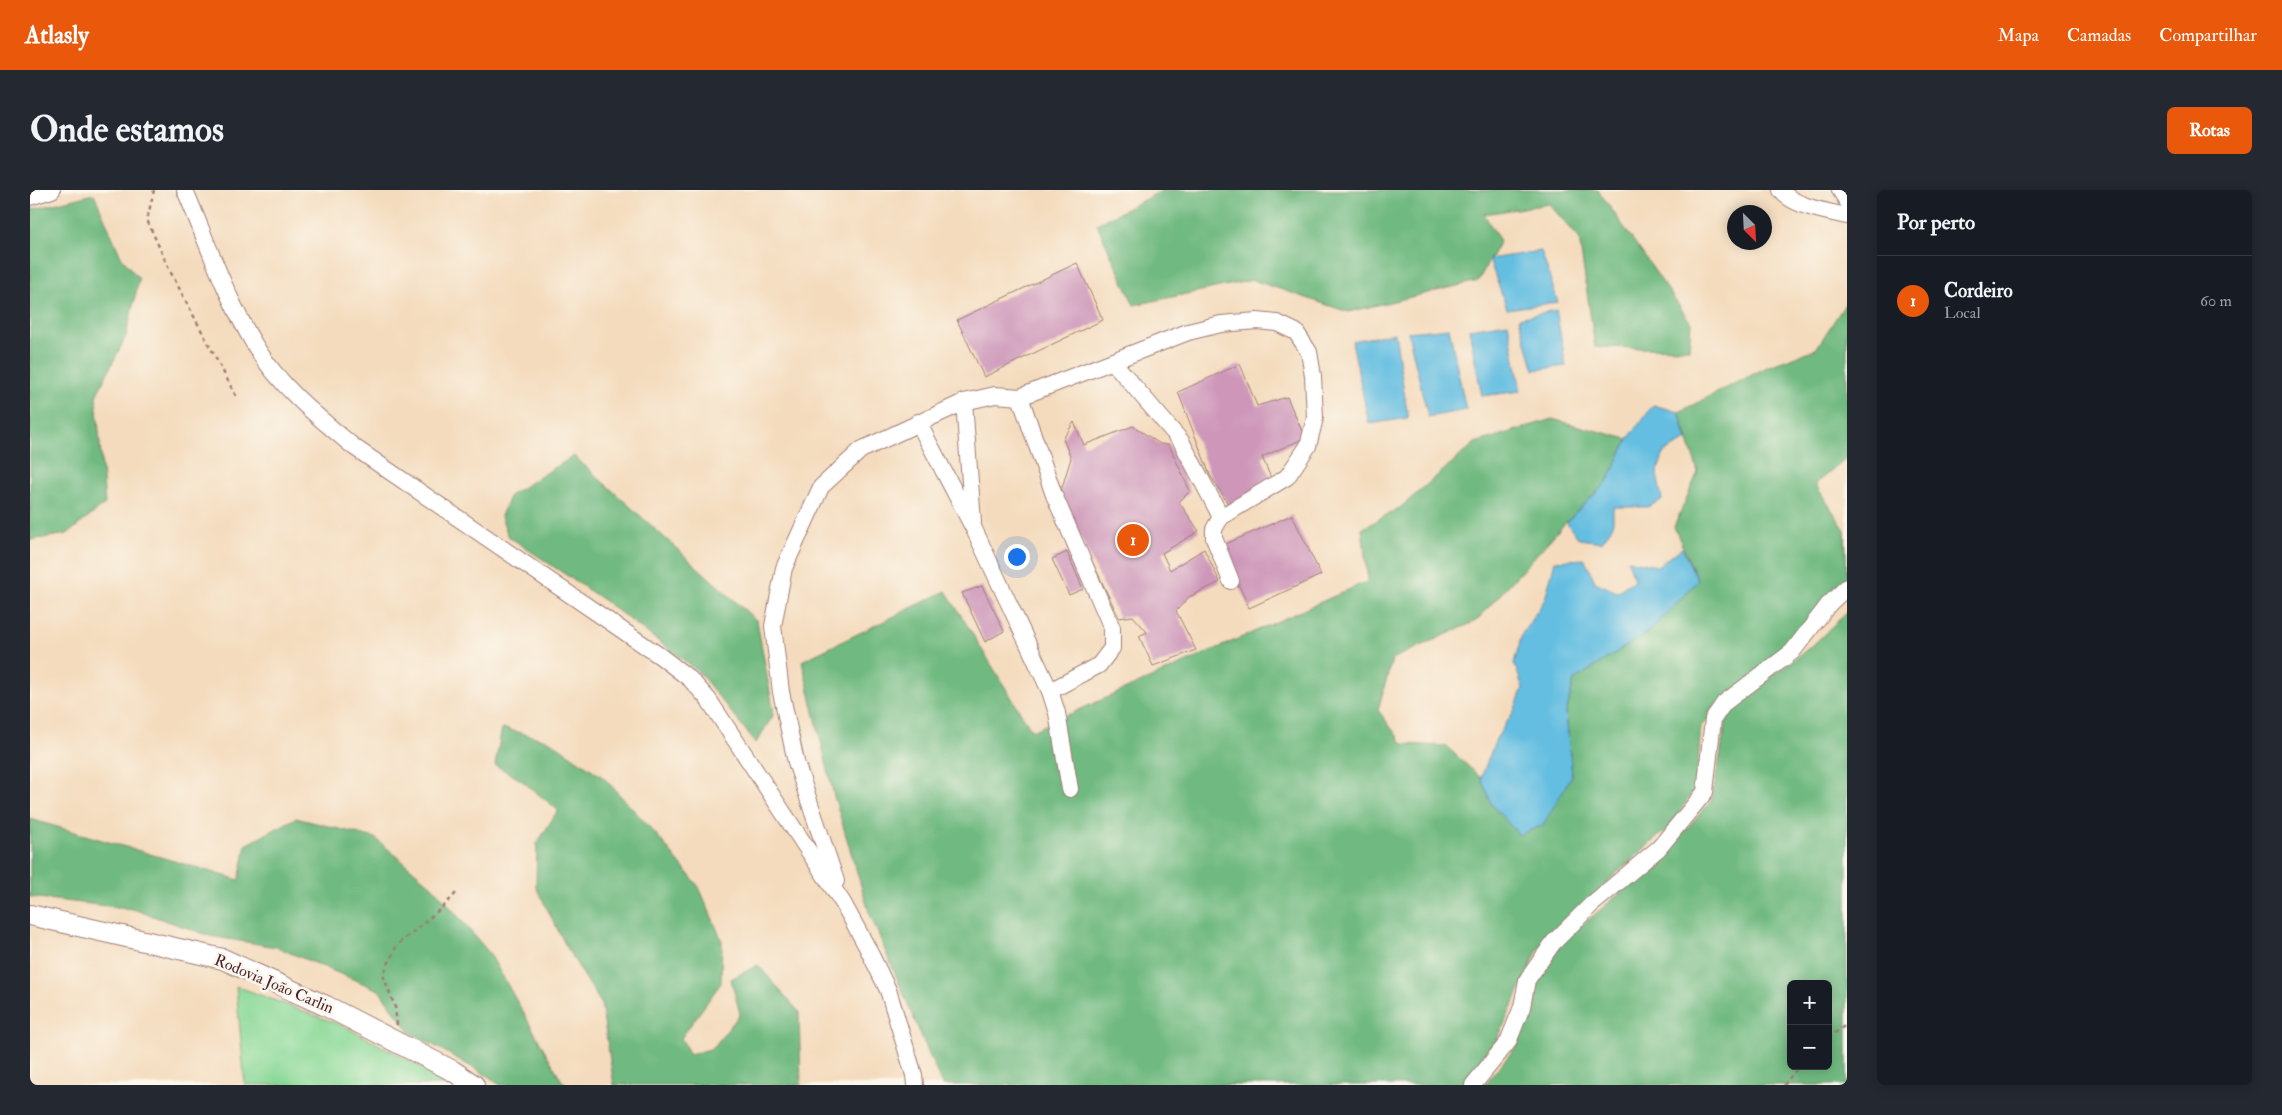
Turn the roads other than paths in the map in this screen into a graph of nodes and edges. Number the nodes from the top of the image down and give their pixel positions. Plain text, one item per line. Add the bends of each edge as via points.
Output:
1 (52, 190) edge
2 (185, 190) edge
3 (1781, 190) edge
4 (1840, 190) edge
5 (30, 197) edge
6 (1847, 201) edge
7 (1847, 216) edge
8 (1113, 362) junction
9 (1020, 397) junction
10 (964, 402) junction
11 (918, 422) junction
12 (1221, 517) junction
13 (974, 529) junction
14 (1231, 581) dead end
15 (1847, 587) edge
16 (1050, 691) junction
17 (1070, 790) dead end
18 (843, 902) junction
19 (30, 915) edge
20 (474, 1085) edge
21 (915, 1085) edge
22 (1473, 1085) edge

1 - 5 street
2 - 18 street via 233,302 256,347 283,382 314,414 354,447 690,679 732,732
3 - 7 street via 1786,197
4 - 6 street
8 - 9 street
8 - 12 street via 1181,441
8 - 12 street via 1180,334 1221,324 1277,323 1296,332 1309,352 1313,376 1315,418 1308,446 1288,477
9 - 10 street via 995,395
9 - 16 street via 1054,495 1112,628 1112,648 1099,665
10 - 11 street
10 - 13 street
11 - 13 street
11 - 18 street via 861,450 821,488 784,568 773,626 781,692 796,762
12 - 14 street via 1214,529 1214,538
13 - 16 street
15 - 22 street via 1829,604 1792,652 1724,703 1714,719 1705,792 1658,848 1591,905 1553,943 1527,980 1522,1007 1508,1042
16 - 17 street via 1057,713
18 - 21 street via 888,990
19 - 20 main road, Rodovia João Carlin via 223,959 326,1006

